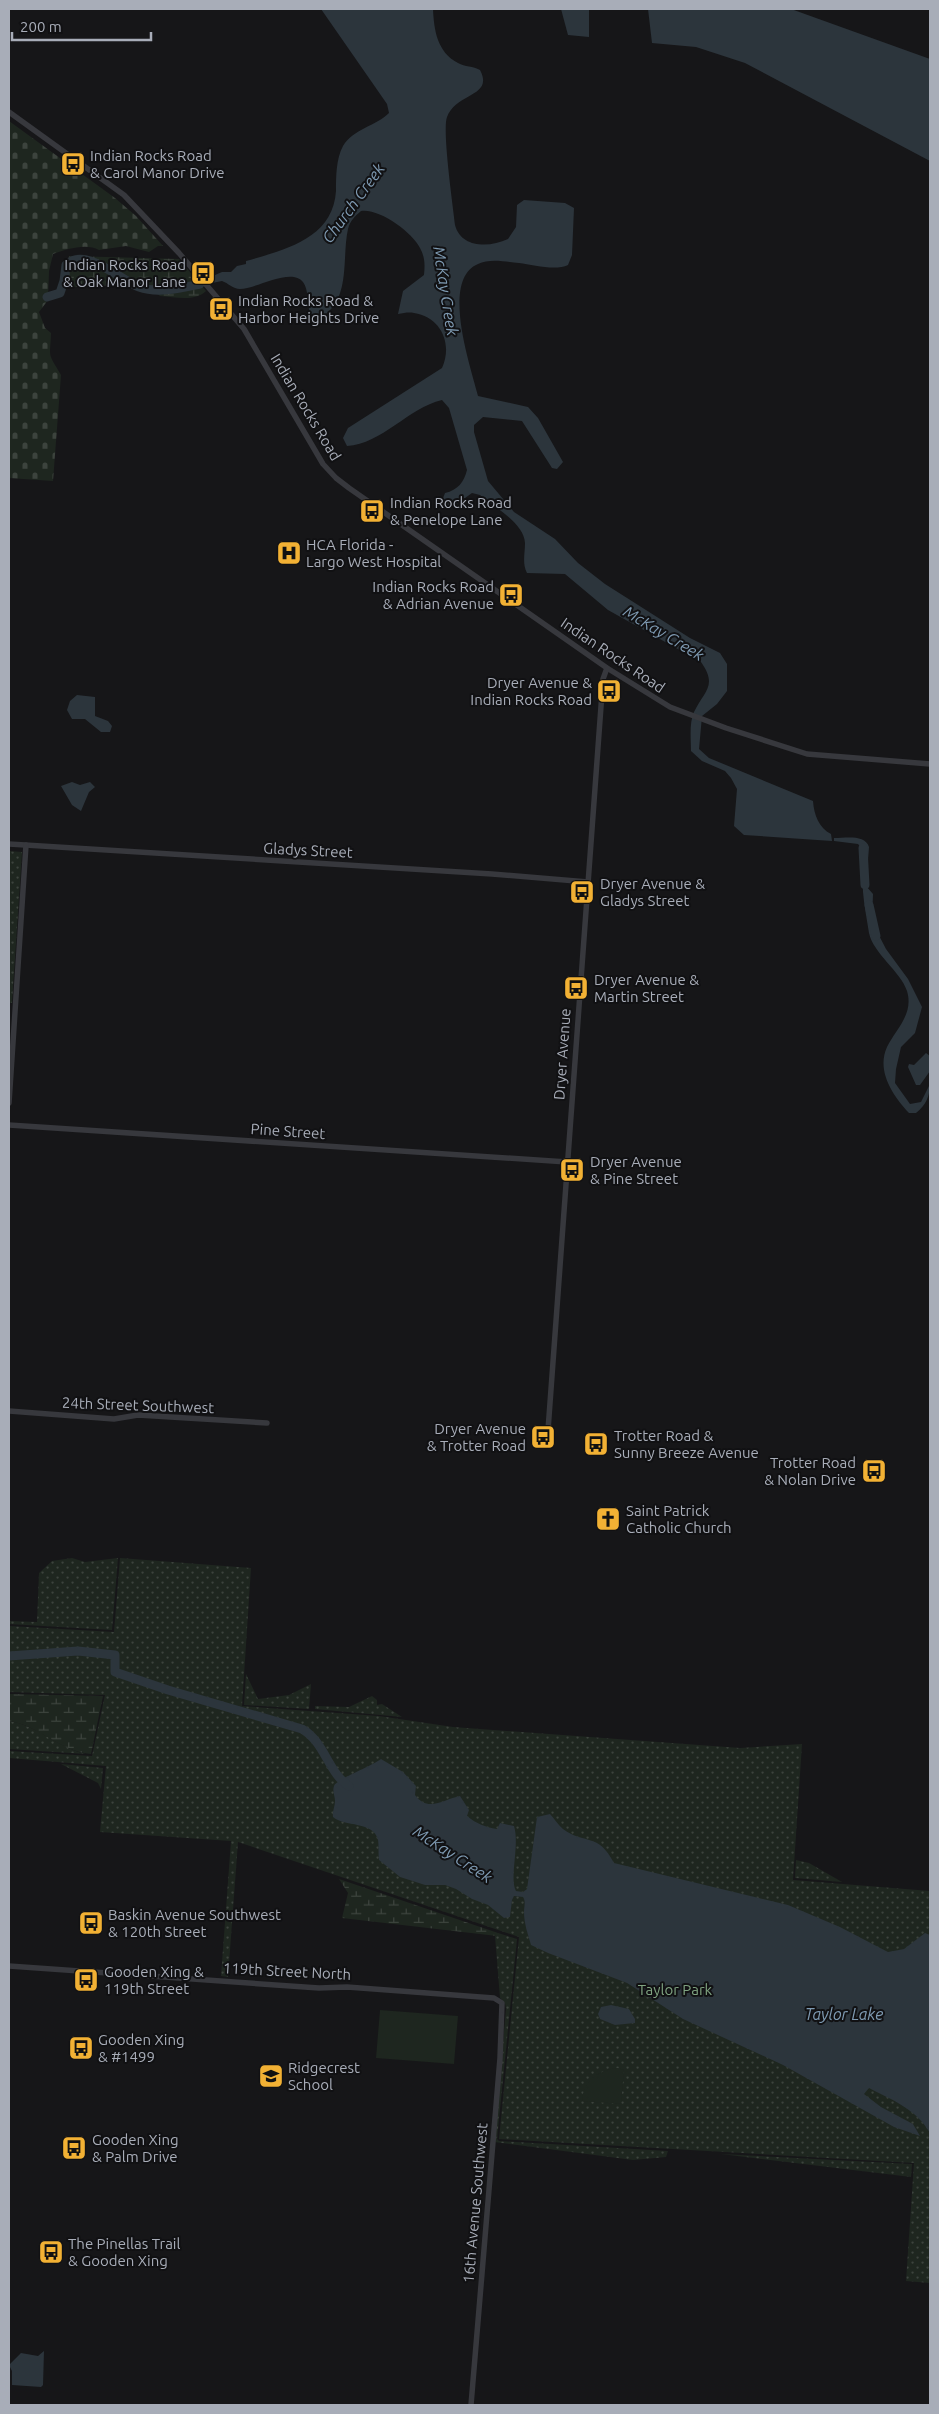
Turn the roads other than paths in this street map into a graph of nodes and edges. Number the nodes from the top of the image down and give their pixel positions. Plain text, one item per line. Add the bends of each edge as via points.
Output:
1 (9, 112) edge
2 (607, 668) junction
3 (930, 764) edge
4 (9, 844) edge
5 (26, 845) junction
6 (588, 882) junction
7 (9, 1103) edge
8 (9, 1125) edge
9 (567, 1162) junction
10 (9, 1411) edge
11 (267, 1423) dead end
12 (547, 1444) dead end
13 (9, 1966) edge
14 (502, 2003) joint
15 (470, 2405) edge

1 - 2 street, Indian Rocks Road via 124,195 179,253 244,329 323,464 336,478
2 - 3 street, Indian Rocks Road via 670,707 795,751 818,756
2 - 6 street, Dryer Avenue
4 - 5 street, Gladys Street
5 - 6 street, Gladys Street
5 - 7 street
6 - 9 street, Dryer Avenue
8 - 9 street, Pine Street
9 - 12 street, Dryer Avenue
10 - 11 street, 24th Street Southwest via 114,1419 138,1415
13 - 14 street, 119th Street North via 484,1997
14 - 15 street, 16th Avenue Southwest

